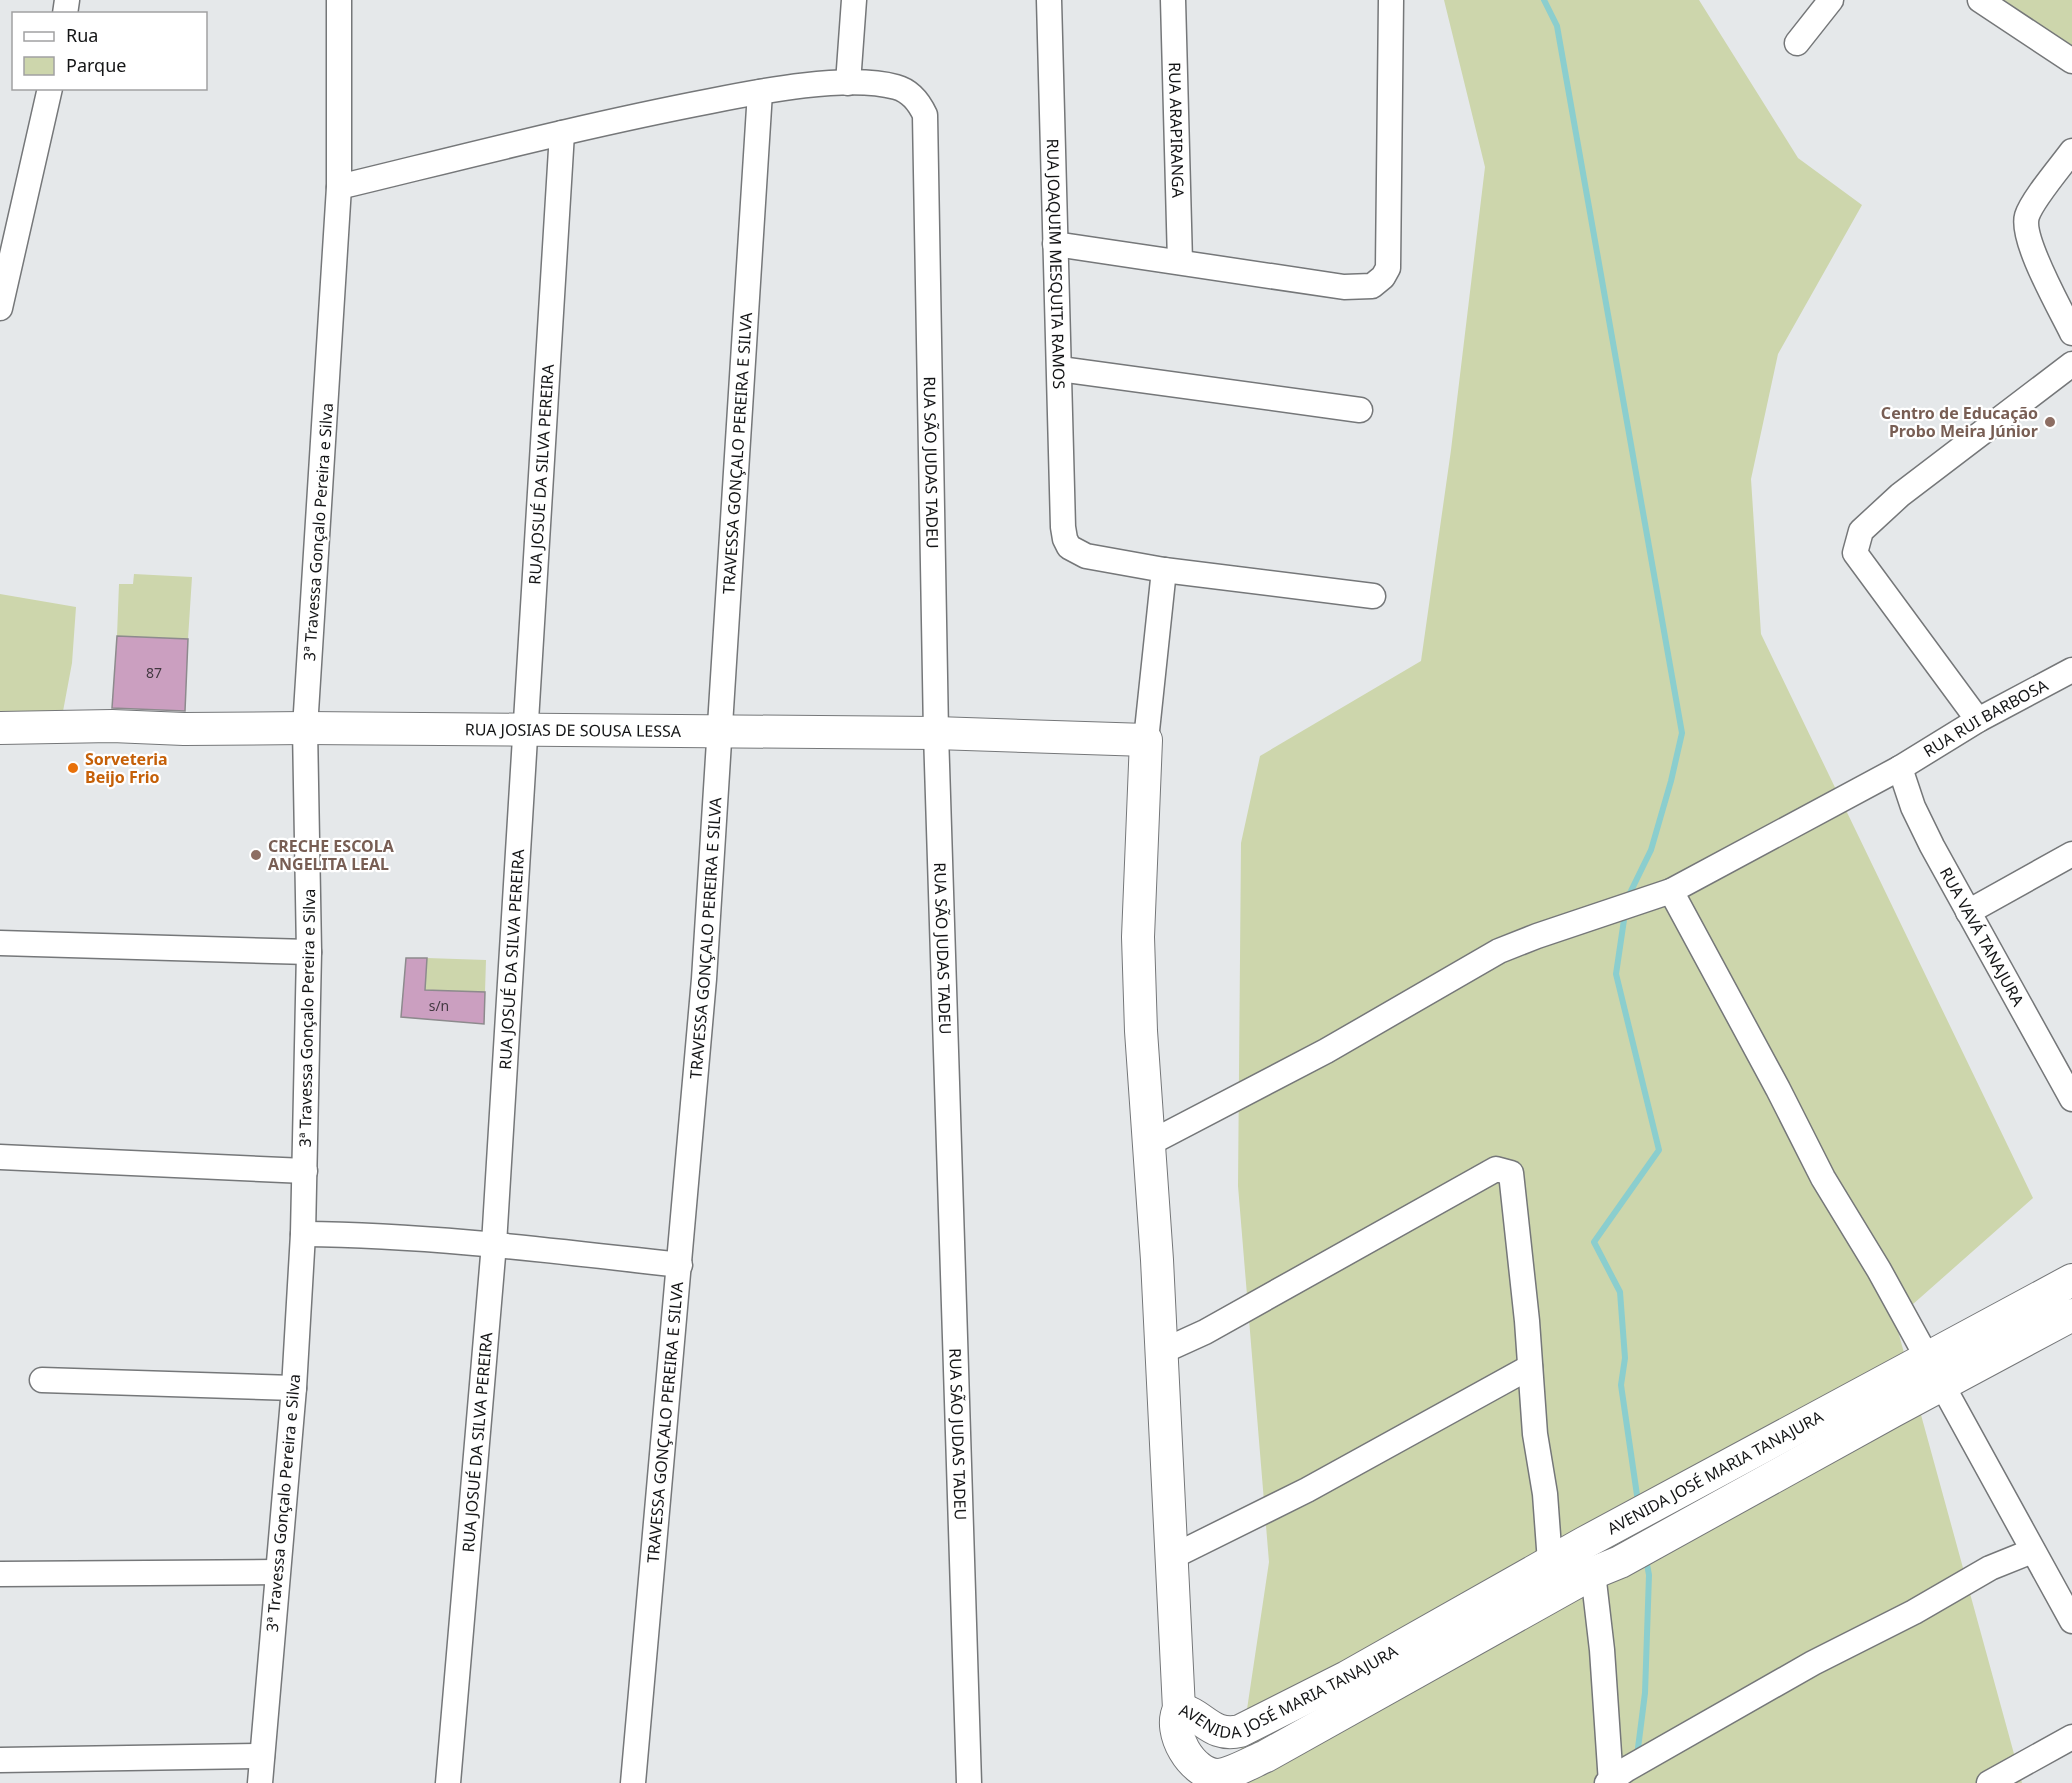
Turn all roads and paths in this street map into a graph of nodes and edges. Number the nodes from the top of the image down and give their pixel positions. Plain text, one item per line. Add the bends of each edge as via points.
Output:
1 (339, 0) edge
2 (854, 0) edge
3 (1049, 0) edge
4 (1173, 0) edge
5 (1391, 0) edge
6 (1831, 0) edge
7 (1980, 0) edge
8 (1797, 43) dead end
9 (2072, 61) edge
10 (848, 83) junction
11 (50, 90) edge
12 (760, 92) junction
13 (562, 133) junction
14 (2072, 150) edge
15 (339, 187) junction
16 (1055, 244) junction
17 (1180, 261) junction
18 (0, 308) edge
19 (2072, 333) edge
20 (2072, 364) edge
21 (1060, 369) junction
22 (1360, 410) dead end
23 (1164, 570) junction
24 (1373, 596) dead end
25 (2072, 670) edge
26 (1978, 720) junction
27 (0, 728) edge
28 (305, 728) junction
29 (527, 730) junction
30 (720, 732) junction
31 (936, 733) junction
32 (1146, 740) junction
33 (1900, 768) junction
34 (2072, 854) edge
35 (1671, 891) junction
36 (1968, 912) junction
37 (0, 943) edge
38 (309, 952) junction
39 (2066, 1074) edge
40 (2072, 1099) edge
41 (1148, 1144) junction
42 (0, 1157) edge
43 (305, 1171) junction
44 (303, 1234) junction
45 (494, 1244) junction
46 (680, 1265) junction
47 (2072, 1280) edge
48 (2072, 1315) edge
49 (1161, 1352) junction
50 (1926, 1357) junction
51 (1530, 1367) junction
52 (42, 1380) dead end
53 (1879, 1383) junction
54 (1942, 1385) junction
55 (294, 1388) junction
56 (1893, 1411) junction
57 (2032, 1551) junction
58 (1172, 1557) junction
59 (1550, 1562) junction
60 (277, 1572) junction
61 (1593, 1573) junction
62 (0, 1574) edge
63 (2072, 1621) edge
64 (1354, 1690) junction
65 (1179, 1709) junction
66 (2072, 1737) edge
67 (262, 1756) junction
68 (0, 1760) edge
69 (1203, 1777) edge
70 (1610, 1782) edge
71 (260, 1783) edge
72 (448, 1783) edge
73 (633, 1783) edge
74 (969, 1783) edge
75 (1989, 1783) edge

1 - 15 street, 3ª Travessa Gonçalo Pereira e Silva
2 - 10 street
3 - 16 street, RUA JOAQUIM MESQUITA RAMOS
4 - 17 street, RUA ARAPIRANGA
5 - 17 street via 1389,248 1388,268 1383,277 1372,286 1344,287
6 - 8 street
7 - 9 street
10 - 12 street
10 - 31 street, RUA SÃO JUDAS TADEU via 898,88 919,102 925,115
11 - 18 street
12 - 13 street
12 - 30 street, TRAVESSA GONÇALO PEREIRA E SILVA
13 - 15 street
13 - 29 street, RUA JOSUÉ DA SILVA PEREIRA
14 - 19 street via 2032,206 2026,227 2038,264
15 - 28 street, 3ª Travessa Gonçalo Pereira e Silva
16 - 17 street
16 - 21 street, RUA JOAQUIM MESQUITA RAMOS
20 - 26 street via 1900,495 1861,531 1854,553
21 - 22 street
21 - 23 street, RUA JOAQUIM MESQUITA RAMOS via 1063,527 1069,547 1086,556
23 - 24 street
23 - 32 street
25 - 26 street, RUA RUI BARBOSA
26 - 33 street, RUA RUI BARBOSA
27 - 28 street, RUA JOSIAS DE SOUSA LESSA
28 - 29 street, RUA JOSIAS DE SOUSA LESSA
28 - 38 street, 3ª Travessa Gonçalo Pereira e Silva
29 - 30 street, RUA JOSIAS DE SOUSA LESSA
29 - 45 street, RUA JOSUÉ DA SILVA PEREIRA
30 - 31 street, RUA JOSIAS DE SOUSA LESSA
30 - 46 street, TRAVESSA GONÇALO PEREIRA E SILVA
31 - 32 street, RUA JOSIAS DE SOUSA LESSA
31 - 74 street, RUA SÃO JUDAS TADEU
32 - 41 street via 1138,937
33 - 35 street, RUA RUI BARBOSA
33 - 36 street, RUA VAVÁ TANAJURA via 1913,807
34 - 36 street
35 - 41 street, RUA RUI BARBOSA via 1499,951 1326,1051
35 - 50 street via 1823,1178 1879,1269
36 - 39 street, RUA VAVÁ TANAJURA
37 - 38 street
38 - 43 street, 3ª Travessa Gonçalo Pereira e Silva
39 - 40 street, RUA VAVÁ TANAJURA
41 - 49 street
42 - 43 street
43 - 44 street, 3ª Travessa Gonçalo Pereira e Silva
44 - 45 street
44 - 55 street, 3ª Travessa Gonçalo Pereira e Silva
45 - 46 street
45 - 72 street, RUA JOSUÉ DA SILVA PEREIRA
46 - 73 street, TRAVESSA GONÇALO PEREIRA E SILVA
47 - 50 street, AVENIDA JOSÉ MARIA TANAJURA
48 - 54 street, AVENIDA JOSÉ MARIA TANAJURA
49 - 51 street via 1205,1332 1496,1169 1511,1173
49 - 58 street
50 - 53 street, AVENIDA JOSÉ MARIA TANAJURA
50 - 54 street
51 - 58 street via 1307,1490
51 - 59 street
52 - 55 street
53 - 56 street
53 - 59 street, AVENIDA JOSÉ MARIA TANAJURA
54 - 56 street, AVENIDA JOSÉ MARIA TANAJURA
54 - 57 street
55 - 60 street, 3ª Travessa Gonçalo Pereira e Silva
56 - 61 street, AVENIDA JOSÉ MARIA TANAJURA via 1620,1562
57 - 63 street
57 - 70 street via 1990,1568 1813,1663
58 - 65 street
59 - 64 street, AVENIDA JOSÉ MARIA TANAJURA
60 - 62 street
60 - 67 street, 3ª Travessa Gonçalo Pereira e Silva
61 - 64 street, AVENIDA JOSÉ MARIA TANAJURA
61 - 70 street
64 - 65 street, AVENIDA JOSÉ MARIA TANAJURA via 1230,1733
64 - 69 street, AVENIDA JOSÉ MARIA TANAJURA via 1266,1756 1220,1775
65 - 69 street, AVENIDA JOSÉ MARIA TANAJURA via 1179,1737
66 - 75 street
67 - 68 street
67 - 71 street, 3ª Travessa Gonçalo Pereira e Silva

